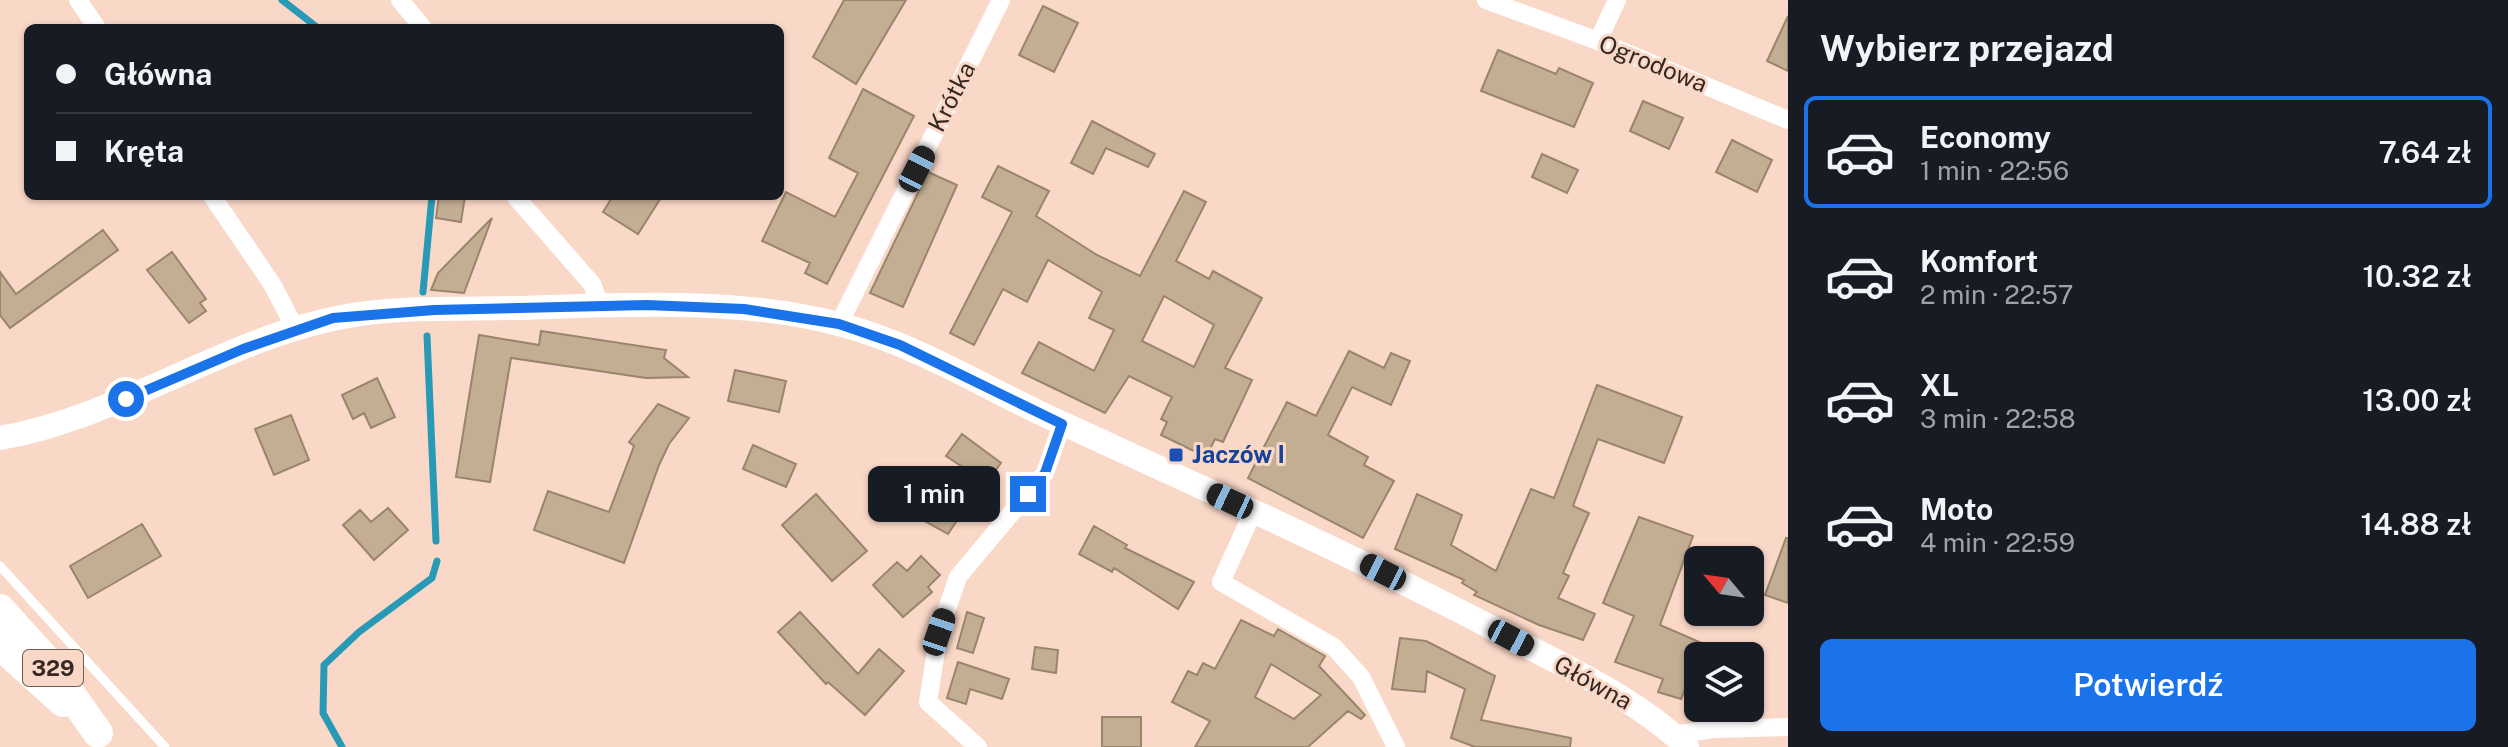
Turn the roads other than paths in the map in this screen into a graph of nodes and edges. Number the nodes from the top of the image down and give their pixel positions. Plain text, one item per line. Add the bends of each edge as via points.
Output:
1 (78, 0) edge
2 (400, 0) edge
3 (1001, 0) edge
4 (1486, 0) edge
5 (1617, 0) edge
6 (1519, 6) edge
7 (94, 24) edge
8 (420, 24) edge
9 (1598, 41) junction
10 (1788, 120) edge
11 (215, 200) edge
12 (518, 200) edge
13 (600, 305) junction
14 (839, 324) junction
15 (295, 328) junction
16 (1062, 424) junction
17 (0, 438) edge
18 (1253, 512) junction
19 (0, 566) edge
20 (0, 609) edge
21 (0, 645) edge
22 (1788, 727) edge
23 (104, 740) edge
24 (1681, 741) edge
25 (165, 747) edge
26 (978, 747) edge
27 (1396, 747) edge

1 - 7 street
2 - 8 street
3 - 14 street, Krótka
4 - 6 street, Ogrodowa
5 - 9 street
6 - 9 street, Ogrodowa
9 - 10 street, Ogrodowa
11 - 15 street
12 - 13 street via 592,284
13 - 14 street, Główna via 744,309
13 - 15 street, Główna via 366,313
14 - 16 street, Główna via 900,345
15 - 17 street, Główna via 65,424
16 - 18 street, Główna
16 - 26 street via 1045,473 958,577 939,632 928,702
18 - 24 street, Główna via 1578,673 1647,713
18 - 27 street via 1221,582 1334,647 1361,677
19 - 25 lane
20 - 23 main road, 329 via 47,661
21 - 23 main road, 329
22 - 24 street via 1713,729

